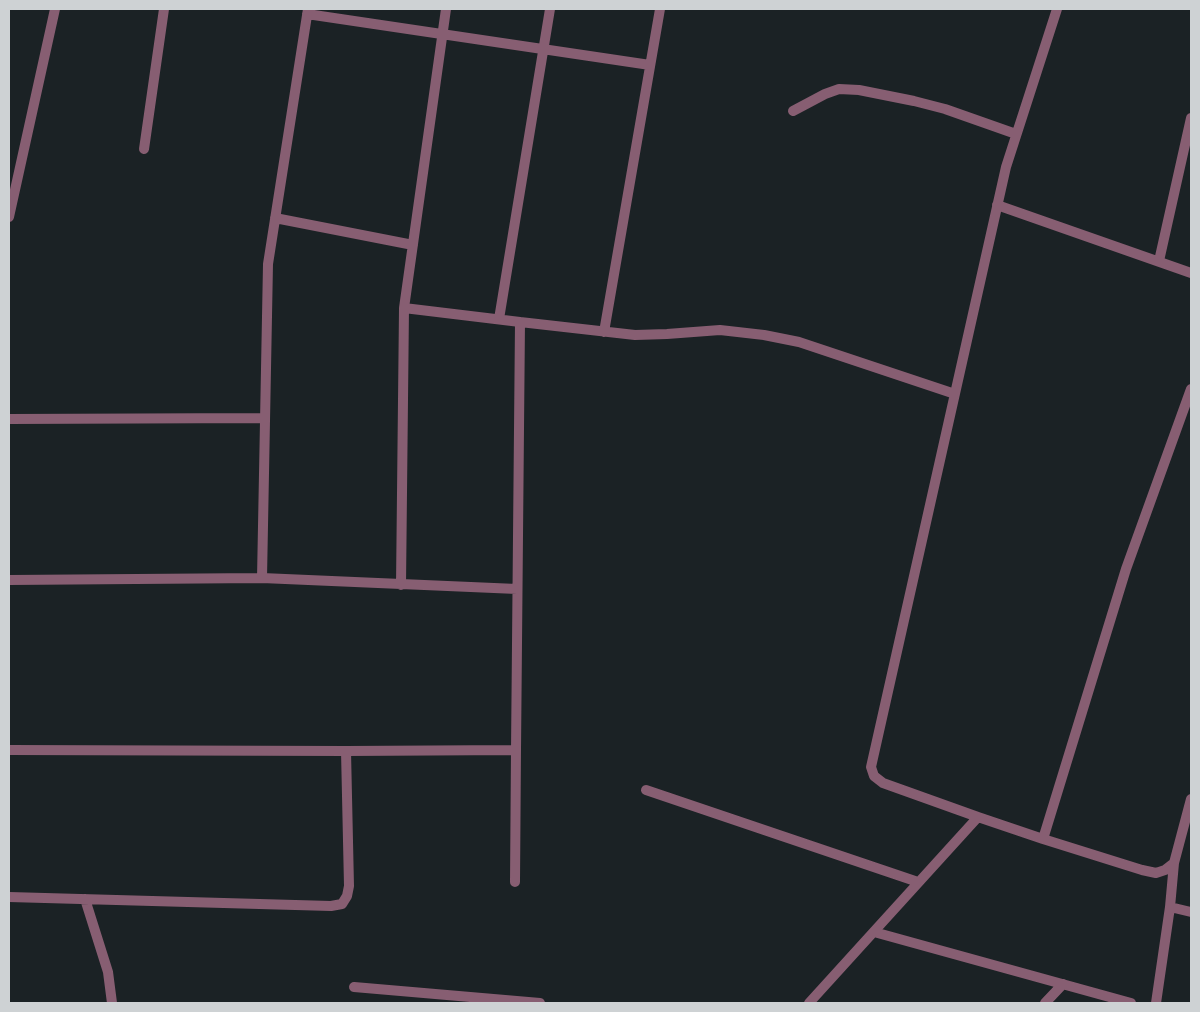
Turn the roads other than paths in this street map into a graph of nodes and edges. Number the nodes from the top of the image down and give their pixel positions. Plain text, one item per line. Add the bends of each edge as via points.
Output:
1 (55, 9) edge
2 (164, 9) edge
3 (446, 9) edge
4 (550, 9) edge
5 (660, 9) edge
6 (1057, 9) edge
7 (307, 11) edge
8 (443, 34) junction
9 (543, 49) junction
10 (650, 65) junction
11 (793, 111) dead end
12 (1191, 118) edge
13 (1016, 134) junction
14 (144, 149) dead end
15 (997, 204) junction
16 (9, 217) edge
17 (276, 218) junction
18 (413, 245) junction
19 (1159, 261) junction
20 (1191, 273) edge
21 (404, 308) junction
22 (499, 319) junction
23 (520, 322) junction
24 (604, 332) junction
25 (1191, 389) edge
26 (955, 394) junction
27 (265, 418) junction
28 (9, 419) edge
29 (262, 578) junction
30 (9, 580) edge
31 (401, 584) junction
32 (517, 589) junction
33 (9, 750) edge
34 (516, 750) junction
35 (346, 751) junction
36 (646, 790) dead end
37 (1191, 799) edge
38 (978, 817) junction
39 (1043, 839) junction
40 (1174, 863) junction
41 (515, 882) dead end
42 (918, 882) junction
43 (9, 898) edge
44 (85, 899) junction
45 (1170, 907) junction
46 (1191, 912) edge
47 (874, 932) junction
48 (1063, 984) junction
49 (354, 987) dead end
50 (112, 1003) edge
51 (540, 1003) edge
52 (809, 1003) edge
53 (1045, 1003) edge
54 (1131, 1003) edge
55 (1156, 1003) edge

1 - 16 street
2 - 14 street
3 - 8 street
4 - 9 street
5 - 10 street
6 - 13 street
7 - 8 street
7 - 17 street
8 - 9 street
8 - 18 street
9 - 10 street
9 - 22 street
10 - 24 street
11 - 13 street via 839,89 859,90 945,109
12 - 19 street
13 - 15 street
15 - 19 street
15 - 26 street
17 - 18 street
17 - 27 street via 268,264
18 - 21 street
19 - 20 street
21 - 22 street
21 - 31 street
22 - 23 street
23 - 24 street
23 - 32 street
24 - 26 street via 635,335 720,330 764,334 800,342
25 - 39 street via 1126,570
26 - 38 street via 872,767 874,776 883,783
27 - 28 street
27 - 29 street
29 - 30 street
29 - 31 street
31 - 32 street
32 - 34 street
33 - 35 street
34 - 35 street
34 - 41 street
35 - 44 street via 349,886 342,904
36 - 42 street
37 - 40 street
38 - 39 street
38 - 42 street
39 - 40 street via 1156,873
40 - 45 street
42 - 47 street
43 - 44 street
44 - 50 street via 108,972
45 - 46 street
45 - 55 street
47 - 48 street
47 - 52 street
48 - 53 street
48 - 54 street
49 - 51 street

